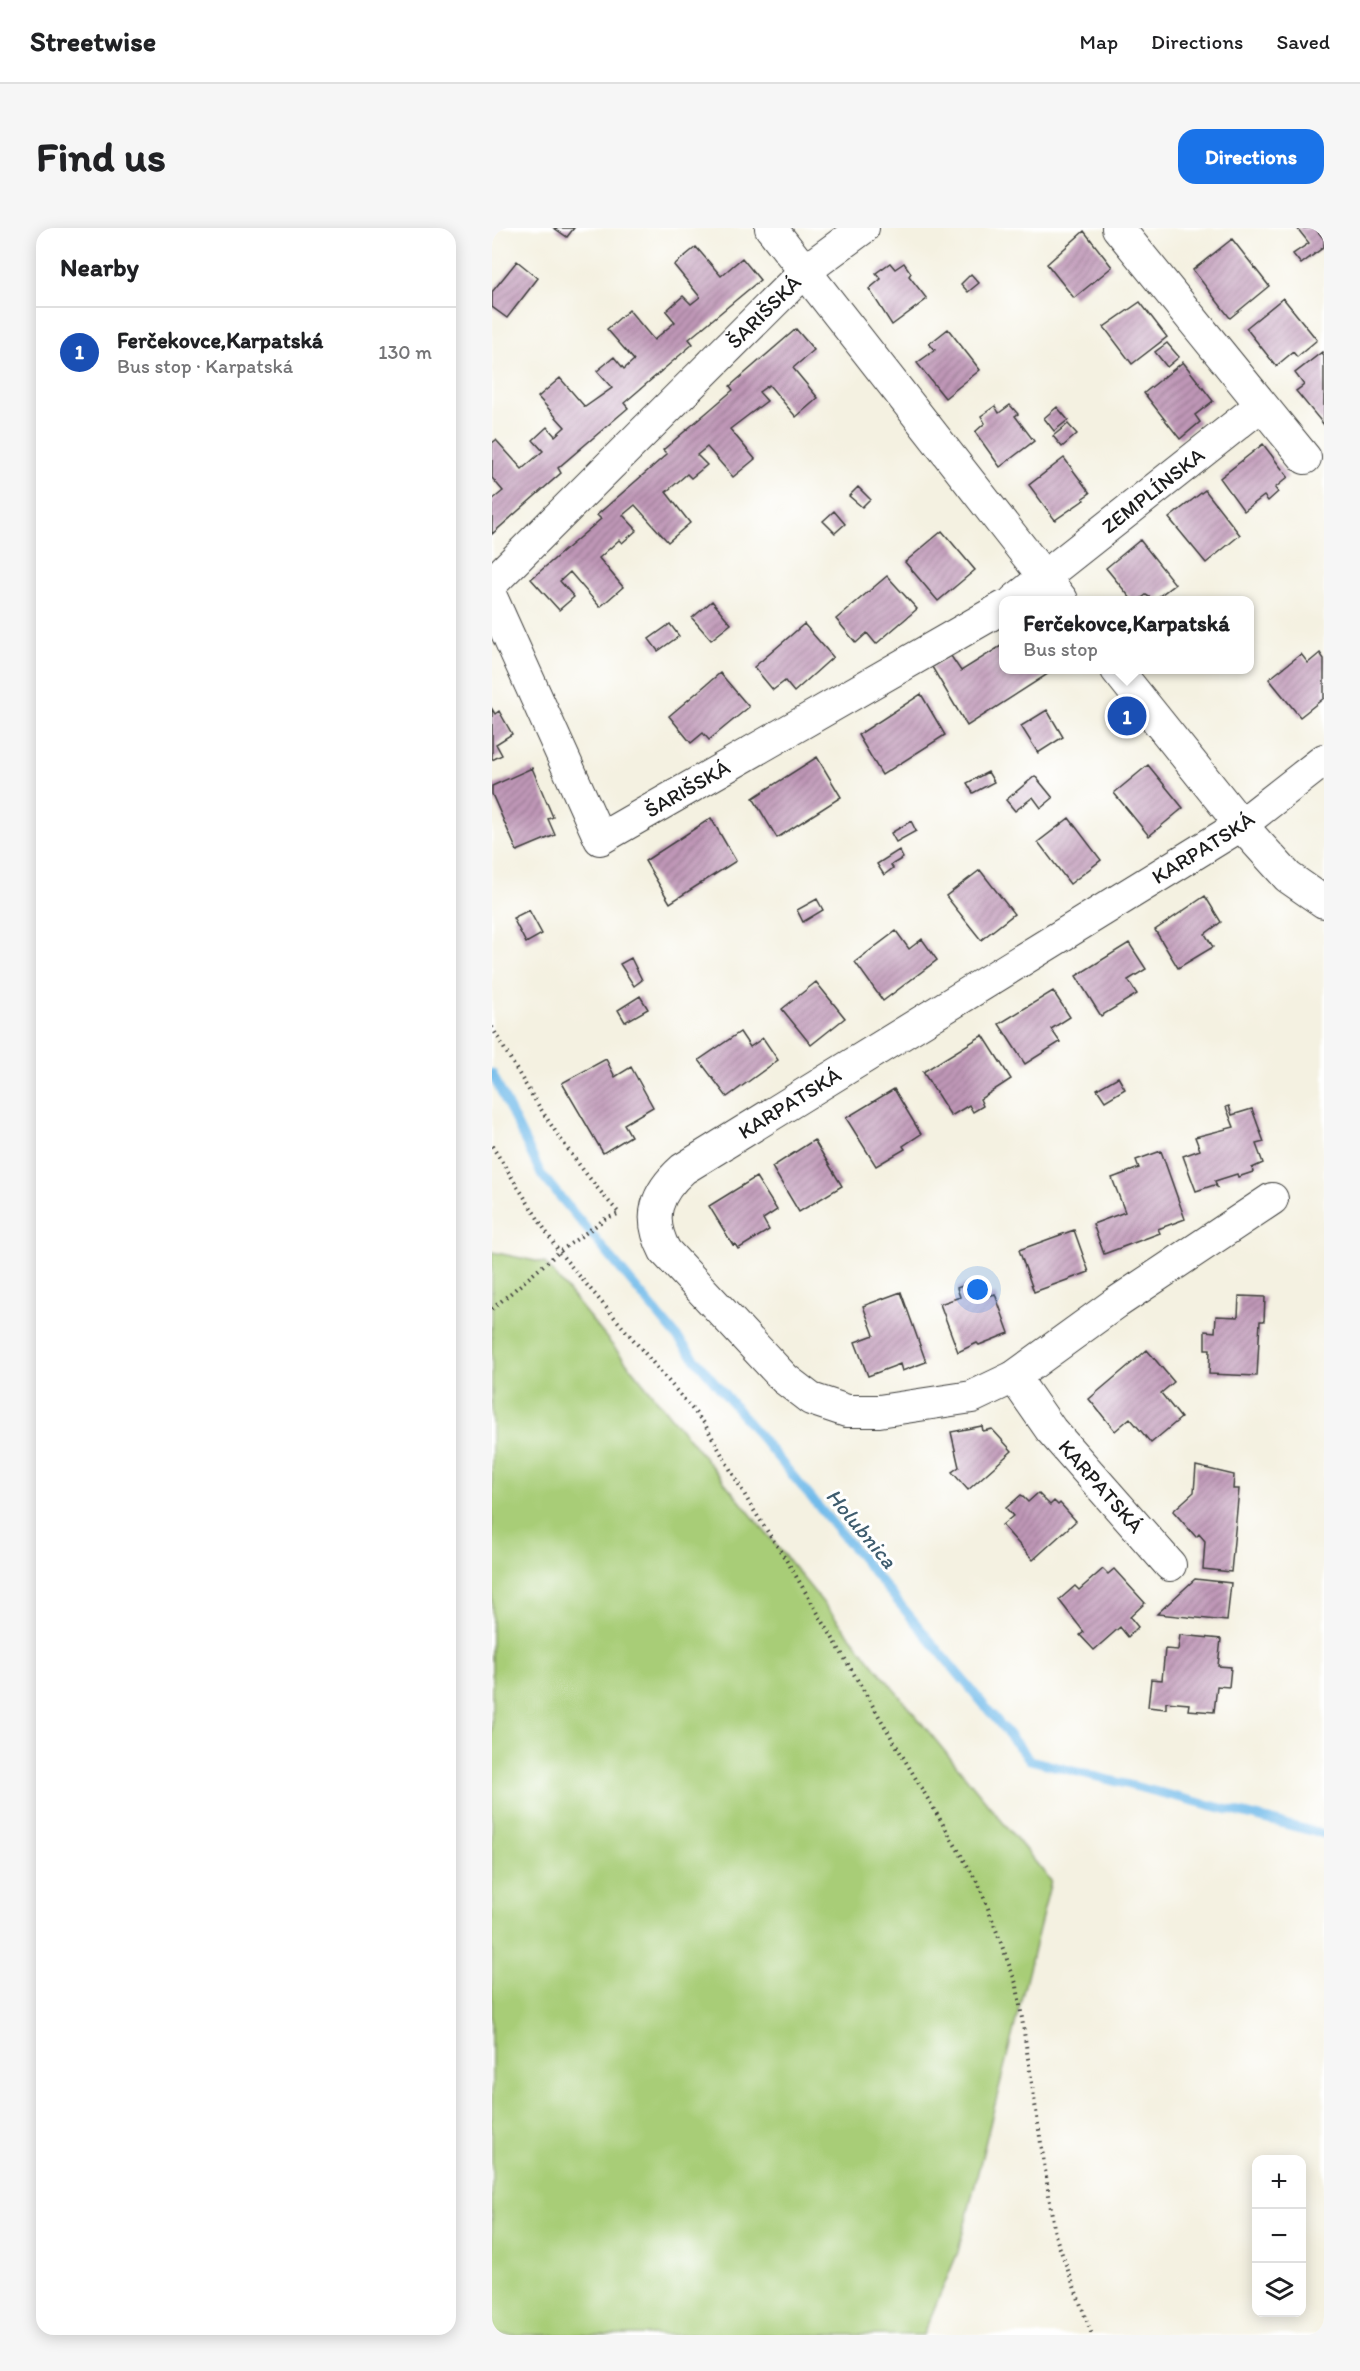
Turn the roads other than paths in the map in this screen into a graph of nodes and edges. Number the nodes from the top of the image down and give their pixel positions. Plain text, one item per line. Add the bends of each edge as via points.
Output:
1 (771, 228) edge
2 (863, 228) edge
3 (1118, 228) edge
4 (806, 270) junction
5 (1260, 406) junction
6 (1305, 458) dead end
7 (492, 583) edge
8 (1054, 589) edge
9 (1029, 596) edge
10 (492, 599) edge
11 (999, 610) edge
12 (1121, 674) edge
13 (1324, 760) edge
14 (1241, 825) junction
15 (1324, 903) edge
16 (1272, 1199) dead end
17 (1014, 1377) junction
18 (1170, 1565) dead end

1 - 4 street
2 - 4 street, ŠARIŠSKÁ
3 - 5 street
4 - 7 street, ŠARIŠSKÁ
4 - 8 street
5 - 6 street
5 - 8 street, ZEMPLÍNSKA
8 - 9 street
10 - 11 street, ŠARIŠSKÁ via 600,839
12 - 14 street
13 - 14 street, KARPATSKÁ
14 - 15 street via 1288,877
14 - 17 street, KARPATSKÁ via 683,1169 667,1183 658,1200 655,1220 665,1251 785,1378 811,1399 847,1411 879,1412 972,1397
16 - 17 street, KARPATSKÁ
17 - 18 street, KARPATSKÁ via 1051,1430

